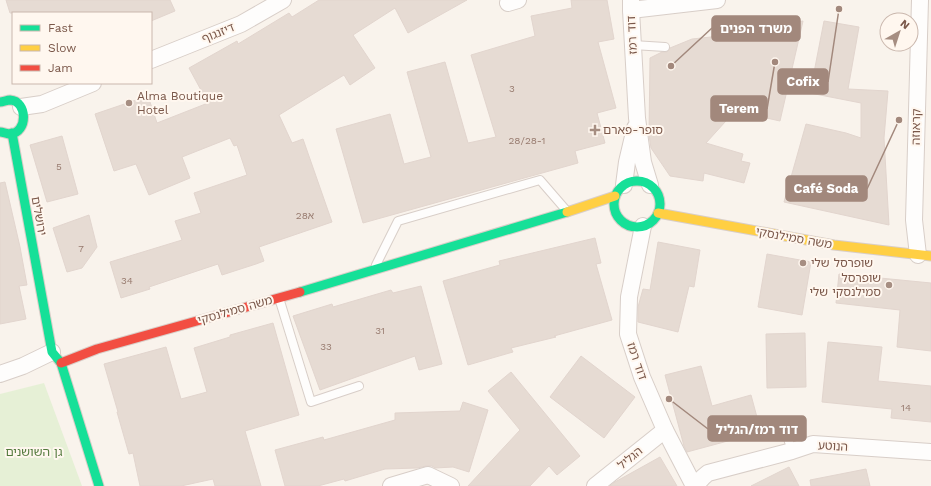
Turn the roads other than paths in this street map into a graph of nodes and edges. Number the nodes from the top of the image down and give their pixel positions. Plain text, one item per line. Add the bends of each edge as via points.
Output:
1 (283, 0) edge
2 (717, 0) edge
3 (920, 0) edge
4 (631, 5) edge
5 (633, 45) junction
6 (665, 47) dead end
7 (152, 60) edge
8 (91, 84) edge
9 (2, 99) edge
10 (21, 106) junction
11 (637, 118) junction
12 (0, 132) edge
13 (12, 133) junction
14 (650, 185) junction
15 (619, 191) junction
16 (568, 212) junction
17 (658, 213) junction
18 (643, 226) junction
19 (924, 256) edge
20 (373, 270) junction
21 (280, 298) junction
22 (43, 303) junction
23 (58, 335) dead end
24 (77, 349) dead end
25 (97, 349) junction
26 (59, 355) junction
27 (0, 374) edge
28 (359, 386) dead end
29 (783, 423) dead end
30 (665, 430) junction
31 (792, 451) junction
32 (931, 452) edge
33 (99, 486) edge
34 (391, 486) edge
35 (451, 486) edge
36 (595, 486) edge
37 (694, 486) edge
38 (697, 486) edge

1 - 7 street, דיזנגוף via 241,24
2 - 4 street
3 - 19 street, קראוזה via 914,220
4 - 5 street, דוד רמז
5 - 6 lane
5 - 11 street, דוד רמז
8 - 10 street via 42,104
9 - 10 street
10 - 13 street via 24,111 24,122
11 - 14 street, דוד רמז via 643,162
11 - 15 street, דוד רמז
12 - 13 street
13 - 22 street, ירושלים
14 - 15 street via 634,181
14 - 17 street via 659,198
15 - 16 street, משה סמילנסקי
15 - 18 street via 614,203 618,217 629,226
16 - 20 street, משה סמילנסקי
16 - 20 lane via 540,180 398,221
17 - 18 street via 652,221
17 - 19 street, משה סמילנסקי via 834,245
18 - 30 street, דוד רמז via 629,297 628,334 642,377
20 - 21 street, משה סמילנסקי
21 - 25 street, משה סמילנסקי
21 - 28 lane via 310,402
22 - 23 street, ירושלים
22 - 26 street, ירושלים
24 - 25 street, משה סמילנסקי
25 - 26 street, משה סמילנסקי
26 - 27 street, משה סמילנסקי via 34,367 23,366
26 - 33 street, ירושלים
29 - 31 lane
30 - 36 street, הגליל
30 - 37 street, דוד רמז
31 - 32 street, הנוטע via 813,444
31 - 38 street, הנוטע via 708,473
34 - 35 street via 428,475

